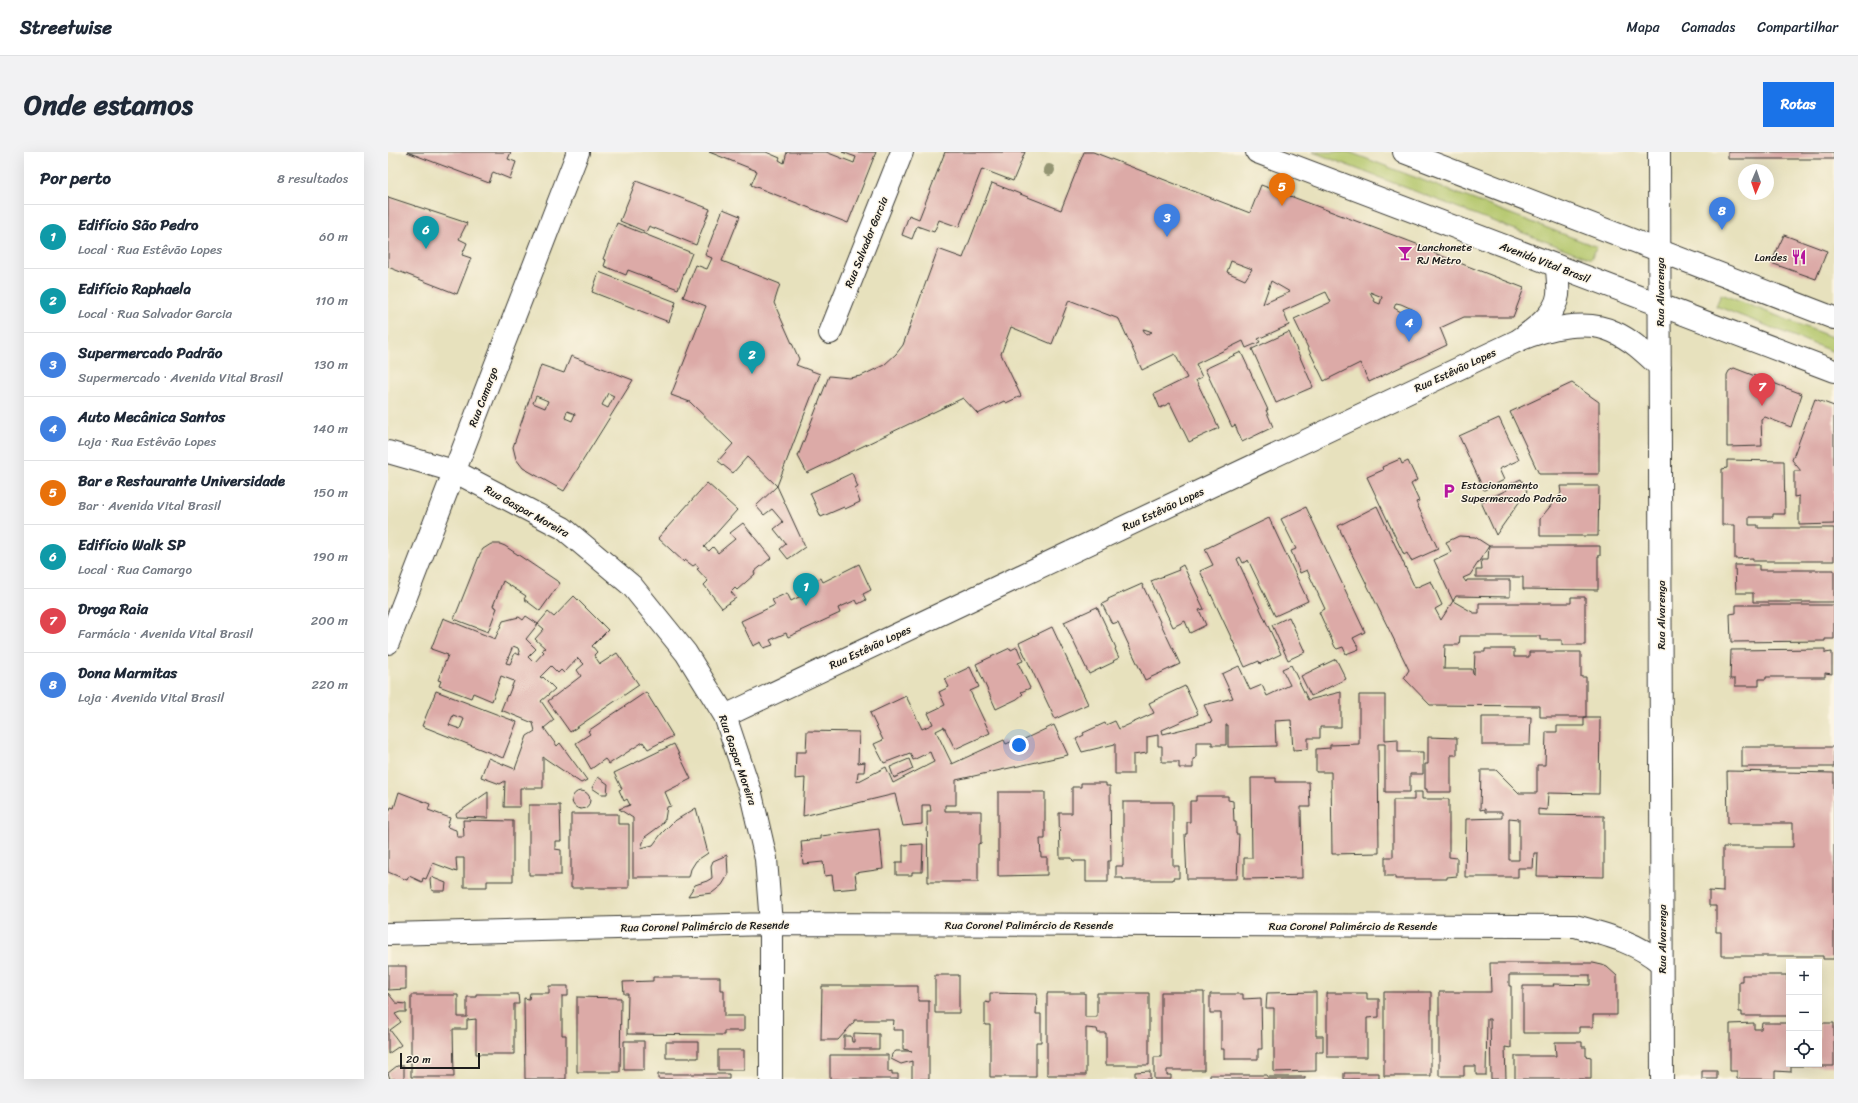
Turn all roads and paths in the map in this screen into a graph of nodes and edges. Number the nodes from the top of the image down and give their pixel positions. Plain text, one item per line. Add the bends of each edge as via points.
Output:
1 (578, 152) edge
2 (902, 152) edge
3 (1257, 152) edge
4 (1404, 152) edge
5 (1659, 152) edge
6 (1660, 250) junction
7 (1557, 266) junction
8 (1660, 305) junction
9 (1834, 318) edge
10 (830, 333) dead end
11 (1519, 340) junction
12 (1660, 367) junction
13 (1834, 371) edge
14 (388, 452) edge
15 (454, 471) junction
16 (388, 643) edge
17 (725, 716) junction
18 (771, 924) junction
19 (388, 934) edge
20 (1662, 963) junction
21 (771, 1079) edge
22 (1662, 1079) edge

1 - 15 street, Rua Camargo
2 - 10 street, Rua Salvador Garcia
3 - 7 street, Avenida Vital Brasil
4 - 6 street
5 - 6 street, Rua Alvarenga
6 - 8 street, Rua Alvarenga
6 - 9 street
7 - 8 street, Avenida Vital Brasil
7 - 11 street, Rua Estêvão Lopes via 1558,293 1551,312
8 - 12 street, Rua Alvarenga
8 - 13 street, Avenida Vital Brasil
11 - 12 street via 1552,328 1592,326 1613,331 1636,344
11 - 17 street, Rua Estêvão Lopes
12 - 20 street, Rua Alvarenga
14 - 15 street, Rua Gaspar Moreira
15 - 16 street, Rua Camargo
15 - 17 street, Rua Gaspar Moreira via 564,528 632,586 686,653
17 - 18 street, Rua Gaspar Moreira via 751,794 766,859
18 - 19 street, Rua Coronel Palimércio de Resende
18 - 20 street, Rua Coronel Palimércio de Resende via 1575,926 1619,938 1648,952
18 - 21 street, Rua Gaspar Moreira
20 - 22 street, Rua Alvarenga

